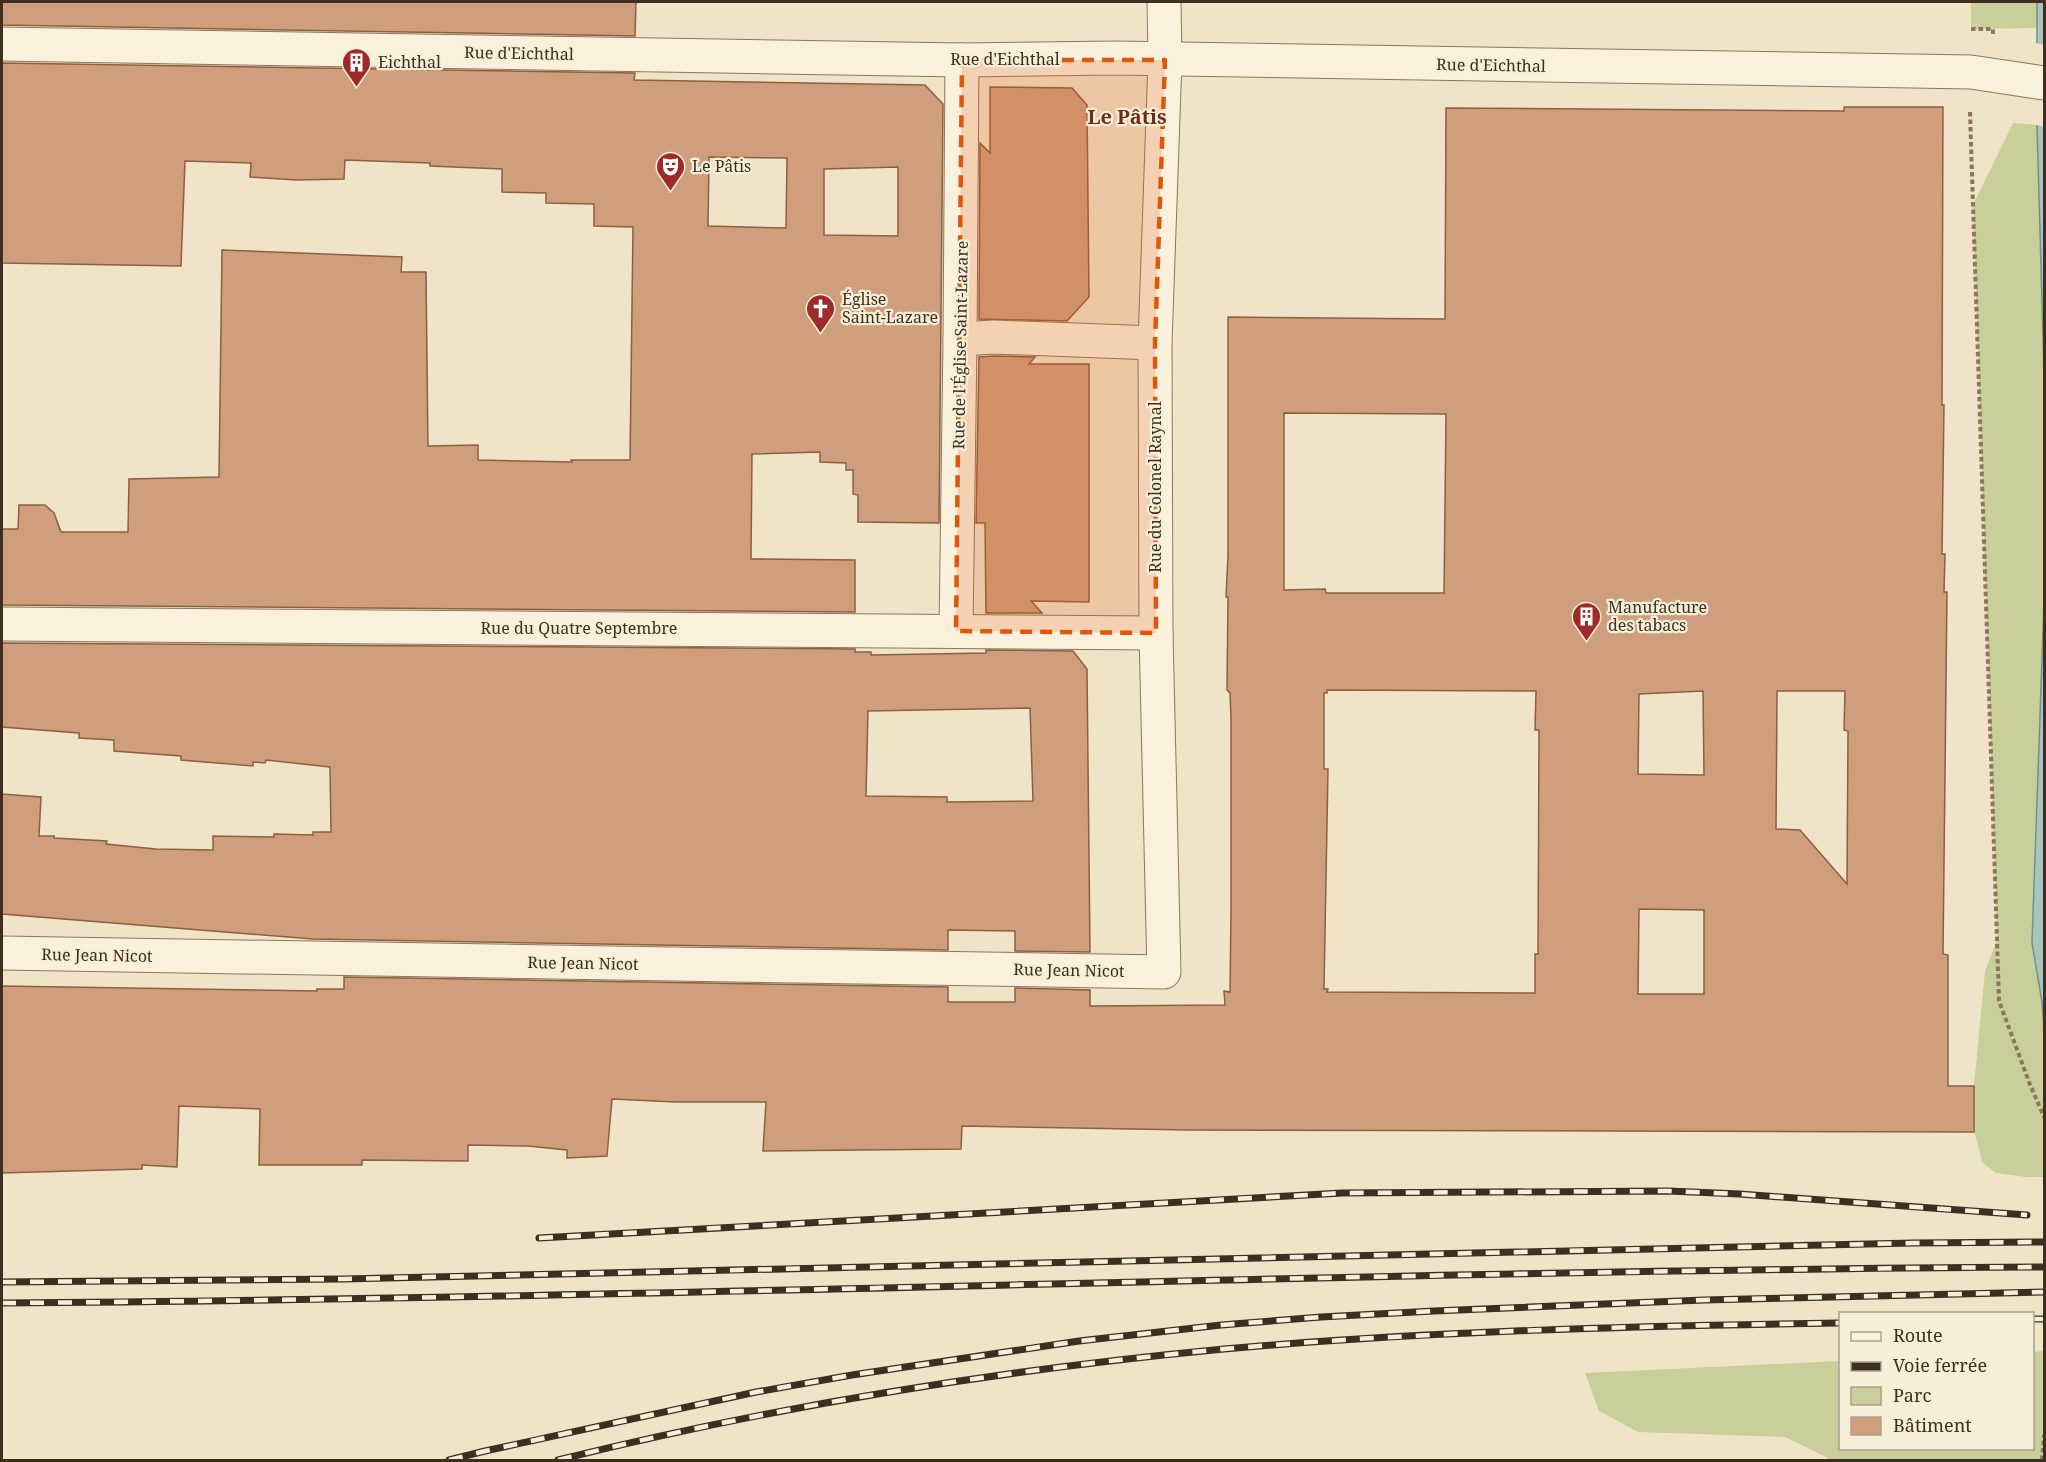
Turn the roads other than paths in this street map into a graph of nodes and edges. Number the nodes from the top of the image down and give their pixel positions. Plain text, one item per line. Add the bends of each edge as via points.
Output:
1 (1164, 2) edge
2 (2, 44) edge
3 (962, 60) junction
4 (1165, 60) junction
5 (2044, 83) edge
6 (960, 339) junction
7 (1155, 343) junction
8 (2, 624) edge
9 (956, 631) junction
10 (1156, 633) junction
11 (2, 953) edge
12 (1164, 972) joint

1 - 4 street, Rue du Colonel Raynal
2 - 3 street, Rue d'Eichthal
3 - 4 street, Rue d'Eichthal
3 - 6 street, Rue de l'Église Saint-Lazare
4 - 5 street, Rue d'Eichthal via 1971,72
4 - 7 street, Rue du Colonel Raynal
6 - 7 street
6 - 9 street, Rue de l'Église Saint-Lazare
7 - 10 street, Rue du Colonel Raynal
8 - 9 street, Rue du Quatre Septembre
9 - 10 street, Rue du Quatre Septembre
10 - 12 street, Rue du Colonel Raynal
11 - 12 street, Rue Jean Nicot

